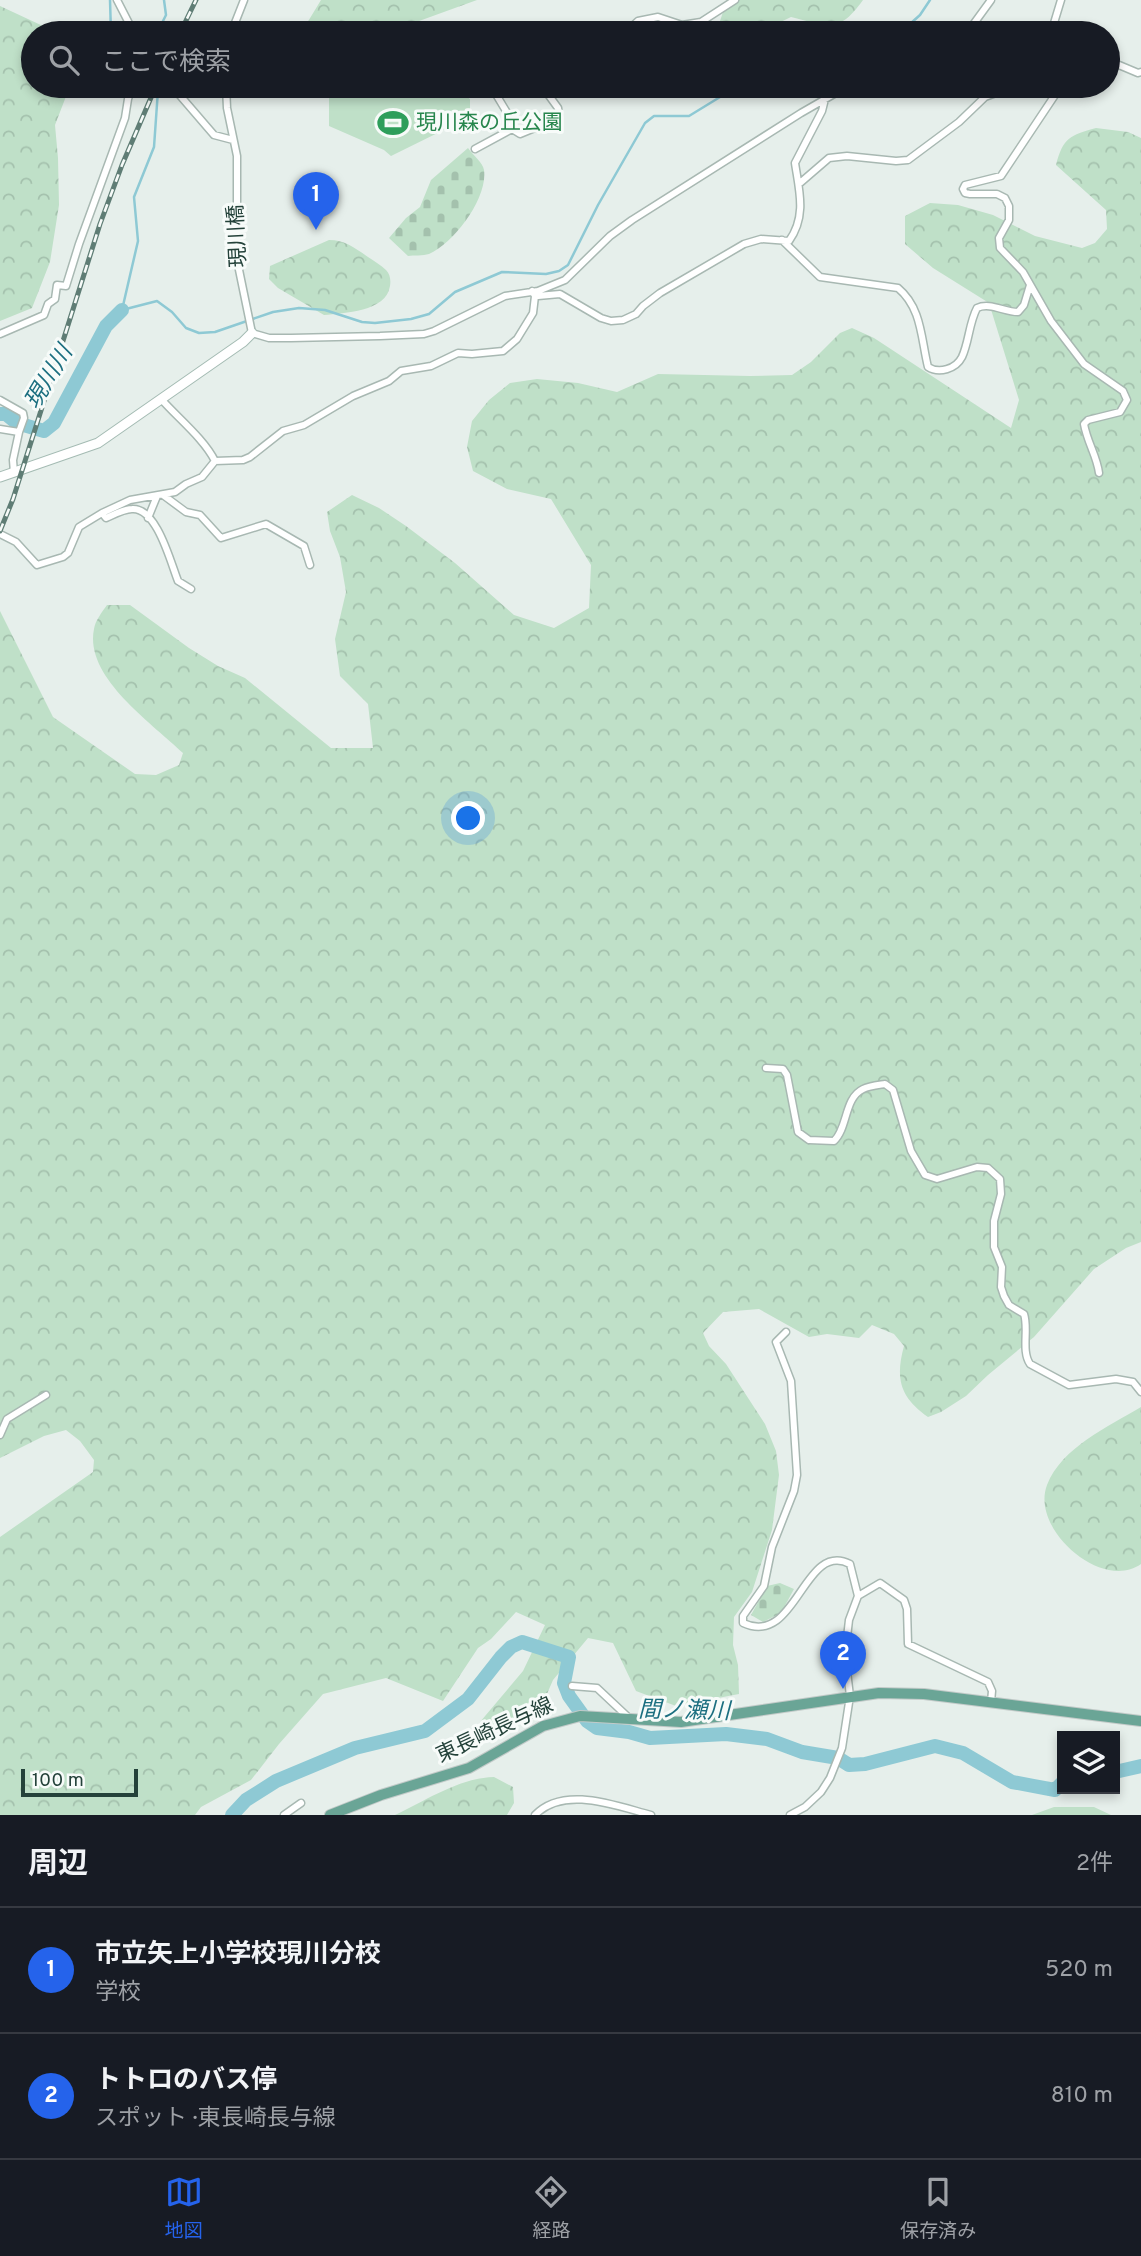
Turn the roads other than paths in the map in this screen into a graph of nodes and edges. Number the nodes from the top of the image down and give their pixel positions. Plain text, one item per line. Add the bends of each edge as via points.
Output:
1 (117, 0) edge
2 (244, 0) edge
3 (735, 0) edge
4 (991, 0) edge
5 (1061, 0) edge
6 (128, 21) edge
7 (236, 21) edge
8 (638, 21) edge
9 (670, 21) edge
10 (703, 21) edge
11 (976, 21) edge
12 (1055, 21) edge
13 (1120, 65) edge
14 (1141, 72) edge
15 (128, 98) edge
16 (182, 98) edge
17 (226, 98) edge
18 (498, 98) edge
19 (551, 98) edge
20 (984, 98) edge
21 (1053, 98) edge
22 (825, 99) joint
23 (512, 128) junction
24 (233, 140) junction
25 (475, 149) dead end
26 (800, 183) junction
27 (782, 240) junction
28 (1030, 285) junction
29 (535, 291) junction
30 (251, 329) junction
31 (0, 334) edge
32 (0, 400) edge
33 (162, 400) junction
34 (0, 429) edge
35 (19, 431) junction
36 (215, 461) junction
37 (14, 472) junction
38 (1099, 473) dead end
39 (0, 477) edge
40 (160, 495) junction
41 (102, 513) junction
42 (148, 518) junction
43 (0, 534) edge
44 (310, 565) dead end
45 (191, 589) dead end
46 (766, 1068) dead end
47 (786, 1332) dead end
48 (1141, 1392) edge
49 (46, 1395) dead end
50 (0, 1435) edge
51 (858, 1596) junction
52 (572, 1686) dead end
53 (850, 1696) junction
54 (991, 1702) junction
55 (629, 1718) junction
56 (1141, 1721) edge
57 (301, 1803) dead end
58 (284, 1815) edge
59 (330, 1815) edge
60 (535, 1815) edge
61 (651, 1815) edge
62 (790, 1815) edge

1 - 6 street
2 - 7 street
3 - 10 street
4 - 11 street
5 - 12 street
8 - 9 street via 658,17
13 - 14 street
15 - 31 street via 66,286 57,285 44,314
16 - 24 street via 214,135
17 - 24 street, 現川橋
18 - 23 street
19 - 23 street via 559,115 554,120 520,134
20 - 26 street via 908,160 829,158
21 - 28 street via 1000,176 962,189 1005,198 1009,220 999,238 1000,248
22 - 26 street via 796,163
22 - 29 street via 632,220 565,280
23 - 25 street
24 - 30 street, 現川橋 via 237,260
26 - 27 street via 796,232 789,241
27 - 28 street via 820,277 898,288 908,296 923,335 928,367 933,370 953,366 962,358 977,308 984,305 1018,312
27 - 29 street via 761,239 726,252 623,320 601,318 560,294 538,296
28 - 38 street via 1084,364 1123,391 1126,400 1121,412 1084,424
29 - 30 street via 505,296 424,334 269,338
29 - 36 street via 533,313 525,329 503,351 458,353 431,366 401,371 304,425 283,431 250,457
30 - 33 street via 243,342
32 - 35 street via 23,412
33 - 36 street via 204,443
33 - 37 street via 98,443
34 - 35 street
35 - 37 street
36 - 40 street via 202,477
37 - 39 street
40 - 41 street via 120,503
40 - 42 street
40 - 44 street via 186,512 201,515 221,538 266,524 303,546
41 - 42 street via 106,518 132,508
41 - 43 street via 79,527 68,553 44,564 37,565 16,542
42 - 45 street via 164,541 178,581
46 - 48 street via 783,1069 788,1075 798,1132 809,1140 834,1141 853,1097 863,1088 885,1084 893,1090 911,1151 925,1175 937,1179 988,1168 1000,1179 994,1247 1002,1267 1001,1287 1009,1305 1024,1314 1030,1364 1069,1385 1116,1379 1133,1382
47 - 51 street via 776,1342 791,1381 797,1475 764,1586 743,1623 753,1628 786,1615 795,1596 820,1567 831,1562 850,1563
49 - 50 street via 7,1419
51 - 53 street via 849,1620 845,1655
51 - 54 street via 880,1583 904,1600 908,1644 988,1682
52 - 55 street via 597,1688
53 - 54 main road, 東長崎長与線 via 901,1693
53 - 55 main road, 東長崎長与線 via 681,1722
53 - 62 street via 842,1748 831,1778 815,1798
54 - 56 main road, 東長崎長与線
55 - 59 main road, 東長崎長与線 via 561,1720 469,1768
57 - 58 street
60 - 61 street via 565,1800 589,1800

